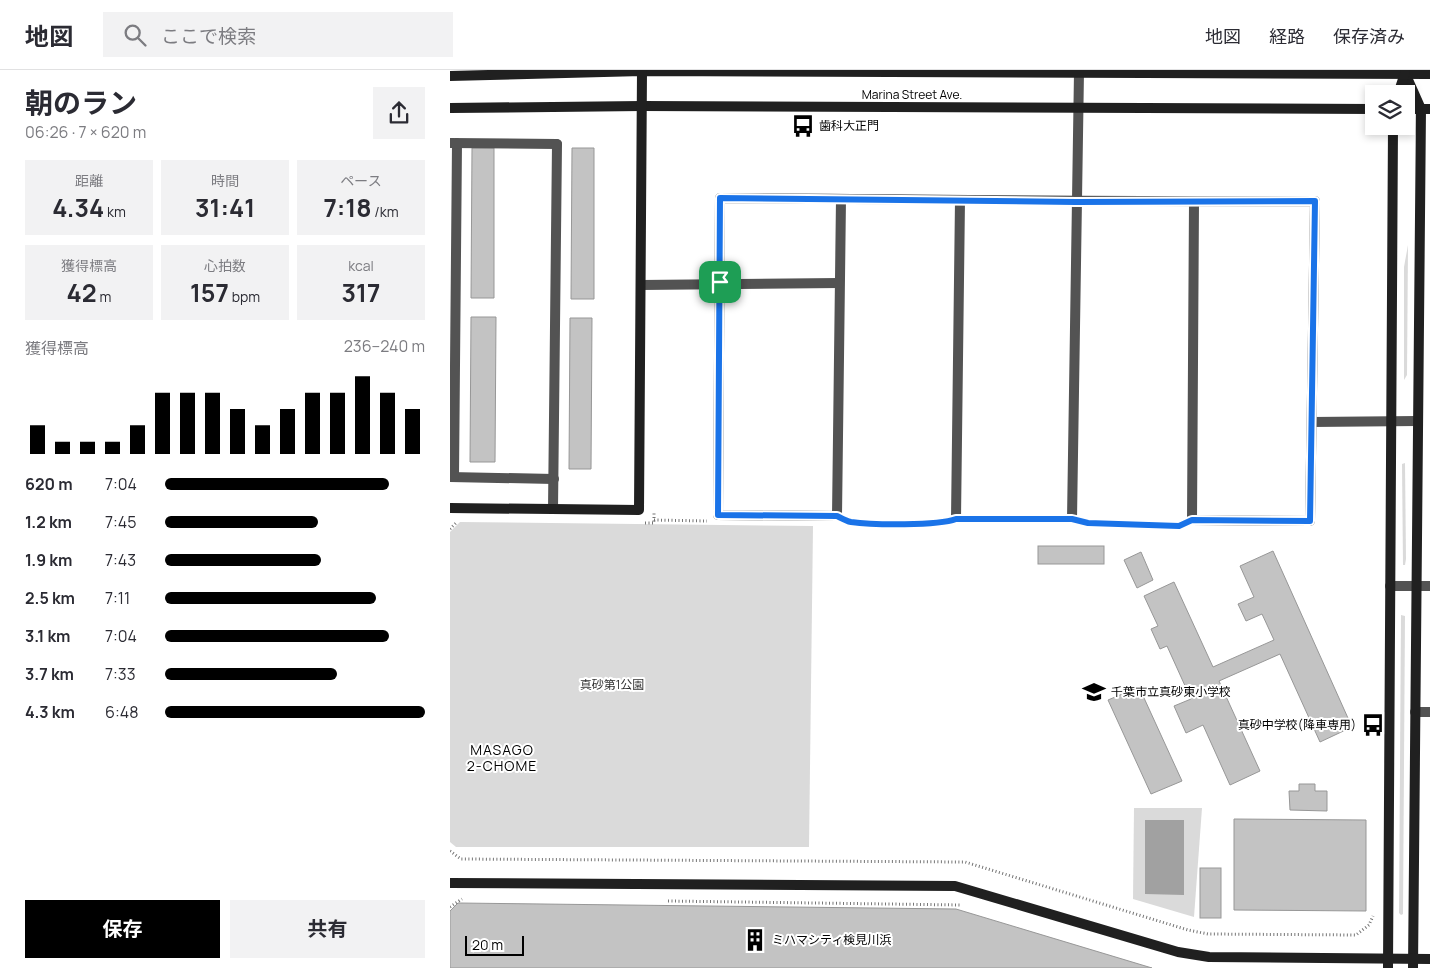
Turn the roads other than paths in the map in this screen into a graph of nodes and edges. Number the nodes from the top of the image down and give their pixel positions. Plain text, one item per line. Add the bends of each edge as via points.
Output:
1 (642, 71) edge
2 (1079, 72) junction
3 (1405, 73) junction
4 (1430, 74) edge
5 (450, 76) edge
6 (1401, 85) edge
7 (1430, 102) edge
8 (642, 106) junction
9 (450, 108) edge
10 (1079, 108) junction
11 (1426, 108) edge
12 (1365, 109) edge
13 (1394, 135) edge
14 (454, 143) edge
15 (841, 199) junction
16 (960, 200) junction
17 (1076, 202) junction
18 (1194, 202) junction
19 (720, 282) junction
20 (839, 282) junction
21 (641, 285) junction
22 (1392, 421) junction
23 (1418, 421) junction
24 (1312, 422) junction
25 (452, 477) edge
26 (554, 479) junction
27 (450, 508) edge
28 (553, 509) junction
29 (1390, 586) junction
30 (1416, 586) junction
31 (1430, 586) edge
32 (1415, 712) junction
33 (1430, 712) edge
34 (450, 883) edge
35 (1430, 959) edge
36 (1388, 963) edge
37 (1413, 963) edge

1 - 2 street, Marina Street Ave.
1 - 5 street, Marina Street Ave.
1 - 8 street
2 - 3 street, Marina Street Ave.
2 - 10 street
3 - 4 street, Marina Street Ave.
3 - 6 street
3 - 11 street
7 - 11 street
8 - 9 street, Marina Street Ave.
8 - 10 street, Marina Street Ave.
8 - 21 street
10 - 12 street, Marina Street Ave.
10 - 17 street
11 - 23 street
13 - 22 street
14 - 25 street
14 - 26 street via 557,144
15 - 16 street
15 - 19 street via 720,198
15 - 20 street
16 - 17 street
16 - 17 street via 956,519 1072,519
17 - 18 street
18 - 24 street via 1315,201
18 - 24 street via 1192,520 1310,521
19 - 20 street
19 - 20 street via 718,515 837,516
19 - 21 street
21 - 28 street via 639,510
22 - 23 street
22 - 24 street
22 - 29 street
23 - 30 street
25 - 26 street
26 - 28 street
27 - 28 street
29 - 30 street
29 - 36 street
30 - 31 street
30 - 32 street
32 - 33 street
32 - 37 street
34 - 36 street via 956,886 1178,952 1209,957
35 - 37 street
36 - 37 street

